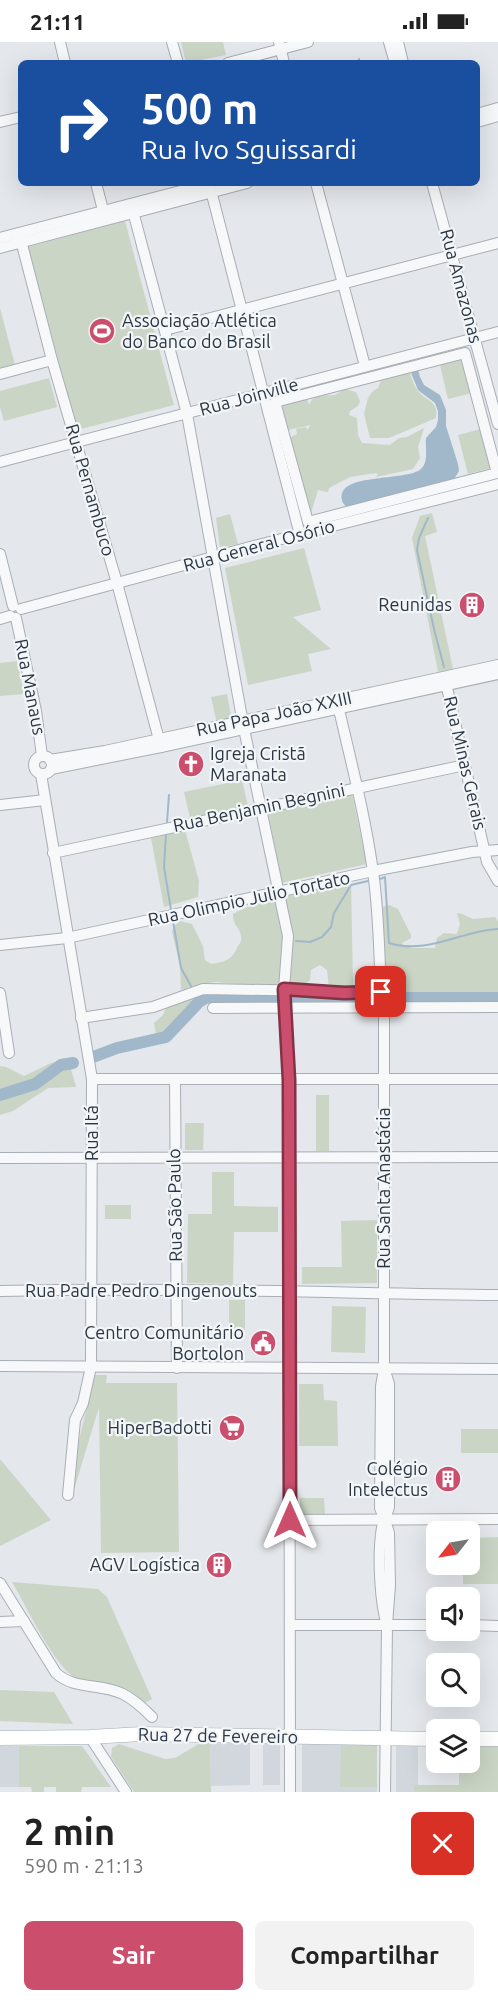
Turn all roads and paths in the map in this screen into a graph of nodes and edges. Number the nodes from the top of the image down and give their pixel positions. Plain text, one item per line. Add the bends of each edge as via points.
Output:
1 (60, 42) edge
2 (172, 42) edge
3 (308, 42) edge
4 (389, 42) edge
5 (398, 42) edge
6 (279, 46) edge
7 (64, 60) edge
8 (177, 60) edge
9 (237, 60) edge
10 (394, 60) edge
11 (403, 60) edge
12 (18, 118) edge
13 (0, 122) edge
14 (97, 186) edge
15 (210, 186) edge
16 (317, 186) edge
17 (433, 186) edge
18 (132, 208) junction
19 (104, 215) junction
20 (0, 238) edge
21 (20, 238) junction
22 (498, 243) edge
23 (0, 247) edge
24 (453, 255) junction
25 (343, 284) junction
26 (243, 310) junction
27 (165, 330) junction
28 (498, 332) edge
29 (475, 338) junction
30 (52, 360) junction
31 (365, 366) junction
32 (0, 374) edge
33 (262, 393) junction
34 (187, 414) junction
35 (498, 424) edge
36 (75, 442) junction
37 (0, 462) edge
38 (497, 479) edge
39 (300, 535) junction
40 (0, 555) edge
41 (212, 558) junction
42 (117, 584) junction
43 (12, 614) edge
44 (498, 665) edge
45 (483, 673) junction
46 (498, 674) edge
47 (446, 681) junction
48 (338, 705) junction
49 (243, 725) junction
50 (159, 743) junction
51 (46, 765) junction
52 (465, 765) junction
53 (357, 787) junction
54 (45, 800) junction
55 (0, 805) edge
56 (262, 807) junction
57 (498, 850) edge
58 (484, 851) junction
59 (53, 853) junction
60 (373, 871) junction
61 (498, 881) edge
62 (280, 892) junction
63 (67, 938) junction
64 (0, 945) edge
65 (0, 993) edge
66 (285, 999) junction
67 (384, 1007) junction
68 (498, 1007) edge
69 (213, 1008) dead end
70 (81, 1018) junction
71 (9, 1053) dead end
72 (175, 1078) junction
73 (498, 1078) edge
74 (92, 1079) junction
75 (384, 1079) junction
76 (289, 1080) junction
77 (175, 1157) junction
78 (498, 1157) edge
79 (0, 1158) edge
80 (92, 1158) junction
81 (288, 1158) junction
82 (385, 1158) junction
83 (90, 1289) junction
84 (176, 1290) junction
85 (289, 1290) junction
86 (0, 1292) edge
87 (384, 1294) junction
88 (498, 1295) edge
89 (0, 1366) edge
90 (91, 1367) junction
91 (177, 1368) junction
92 (290, 1369) junction
93 (384, 1369) junction
94 (498, 1369) edge
95 (68, 1495) dead end
96 (498, 1519) edge
97 (290, 1520) junction
98 (385, 1520) junction
99 (0, 1583) edge
100 (24, 1621) junction
101 (0, 1622) edge
102 (290, 1625) junction
103 (387, 1625) junction
104 (426, 1625) edge
105 (480, 1625) edge
106 (498, 1626) edge
107 (152, 1717) dead end
108 (90, 1737) junction
109 (290, 1737) junction
110 (0, 1738) edge
111 (386, 1738) junction
112 (426, 1739) edge
113 (480, 1739) edge
114 (498, 1739) edge
115 (126, 1792) edge
116 (290, 1792) edge
117 (385, 1792) edge

1 - 7 street
2 - 8 street
3 - 6 street
4 - 10 street
5 - 11 street
6 - 9 street
12 - 13 street
14 - 19 street
15 - 18 street
15 - 26 street
16 - 25 street
17 - 24 street, Rua Amazonas
18 - 19 street
18 - 27 street
19 - 21 street
20 - 21 street
21 - 23 street
21 - 30 street, Rua Pernambuco
22 - 24 street
24 - 25 street
24 - 29 street, Rua Amazonas
25 - 26 street
25 - 31 street
26 - 27 street
26 - 33 street
27 - 34 street
28 - 29 street, Rua Joinville
29 - 31 street, Rua Joinville
29 - 35 street, Rua Amazonas
30 - 32 street
30 - 36 street, Rua Pernambuco
31 - 33 street, Rua Joinville
33 - 34 street, Rua Joinville
33 - 39 street
34 - 36 street, Rua Joinville
34 - 41 street
36 - 37 street, Rua Joinville
36 - 42 street, Rua Pernambuco
38 - 38 street via 465,353 275,402 310,523
38 - 39 street, Rua General Osório
39 - 41 street, Rua General Osório
40 - 43 street, Rua Manaus
41 - 42 street, Rua General Osório
41 - 49 street
42 - 43 street, Rua General Osório
42 - 50 street, Rua Pernambuco
43 - 51 street, Rua Manaus
44 - 45 street, Rua Papa João XXIII
45 - 46 street, Rua Papa João XXIII
45 - 47 street, Rua Papa João XXIII
47 - 48 street, Rua Papa João XXIII
47 - 52 street, Rua Minas Gerais
48 - 49 street, Rua Papa João XXIII
48 - 53 street
49 - 50 street, Rua Papa João XXIII
49 - 56 street
50 - 51 street, Rua Papa João XXIII
51 - 54 street, Rua Itá
52 - 53 street, Rua Benjamin Begnini
52 - 58 street, Rua Minas Gerais
53 - 56 street, Rua Benjamin Begnini
53 - 60 street
54 - 55 street
54 - 59 street, Rua Itá
56 - 59 street, Rua Benjamin Begnini
56 - 62 street
57 - 58 street, Rua Olimpio Julio Tortato
58 - 60 street, Rua Olimpio Julio Tortato
58 - 61 street, Rua Minas Gerais
59 - 63 street, Rua Itá
60 - 62 street, Rua Olimpio Julio Tortato
60 - 66 street via 381,992
62 - 63 street, Rua Olimpio Julio Tortato
62 - 66 street via 288,936
63 - 64 street, Rua Olimpio Julio Tortato
63 - 70 street, Rua Itá
65 - 71 street
66 - 67 street
66 - 69 street
66 - 70 street via 203,989 153,1007
66 - 76 street
67 - 68 street
67 - 75 street, Rua Santa Anastácia
70 - 74 street, Rua Itá
72 - 74 street
72 - 76 street
72 - 77 street, Rua São Paulo
73 - 75 street
74 - 80 street, Rua Itá
75 - 76 street
75 - 82 street, Rua Santa Anastácia
76 - 81 street
77 - 80 street
77 - 81 street
77 - 84 street, Rua São Paulo
78 - 82 street
79 - 80 street
80 - 83 street, Rua Itá
81 - 82 street
81 - 85 street
82 - 87 street, Rua Santa Anastácia
83 - 84 street, Rua Padre Pedro Dingenouts
83 - 86 street, Rua Padre Pedro Dingenouts
83 - 90 street, Rua Itá
84 - 85 street, Rua Padre Pedro Dingenouts
84 - 91 street, Rua São Paulo
85 - 87 street, Rua Padre Pedro Dingenouts
85 - 92 street
87 - 88 street, Rua Padre Pedro Dingenouts
87 - 93 street, Rua Santa Anastácia
89 - 90 street
90 - 91 street
90 - 95 street, Rua Itá via 75,1420
91 - 92 street
92 - 93 street
92 - 97 street
93 - 94 street
93 - 98 street, Rua Santa Anastácia via 381,1386 385,1477 380,1508
96 - 98 street
97 - 98 street
97 - 102 street
98 - 103 street, Rua Santa Anastácia via 381,1534 386,1585 382,1610
99 - 100 street
100 - 101 street
100 - 107 street via 61,1678 122,1693
102 - 103 street
102 - 109 street
103 - 104 street
103 - 111 street, Rua Santa Anastácia
105 - 106 street
108 - 109 main road, Rua 27 de Fevereiro
108 - 110 main road, Rua 27 de Fevereiro
108 - 115 street
109 - 111 main road, Rua 27 de Fevereiro
109 - 116 street
111 - 112 main road, Rua 27 de Fevereiro
111 - 117 street, Rua Santa Anastácia
113 - 114 main road

